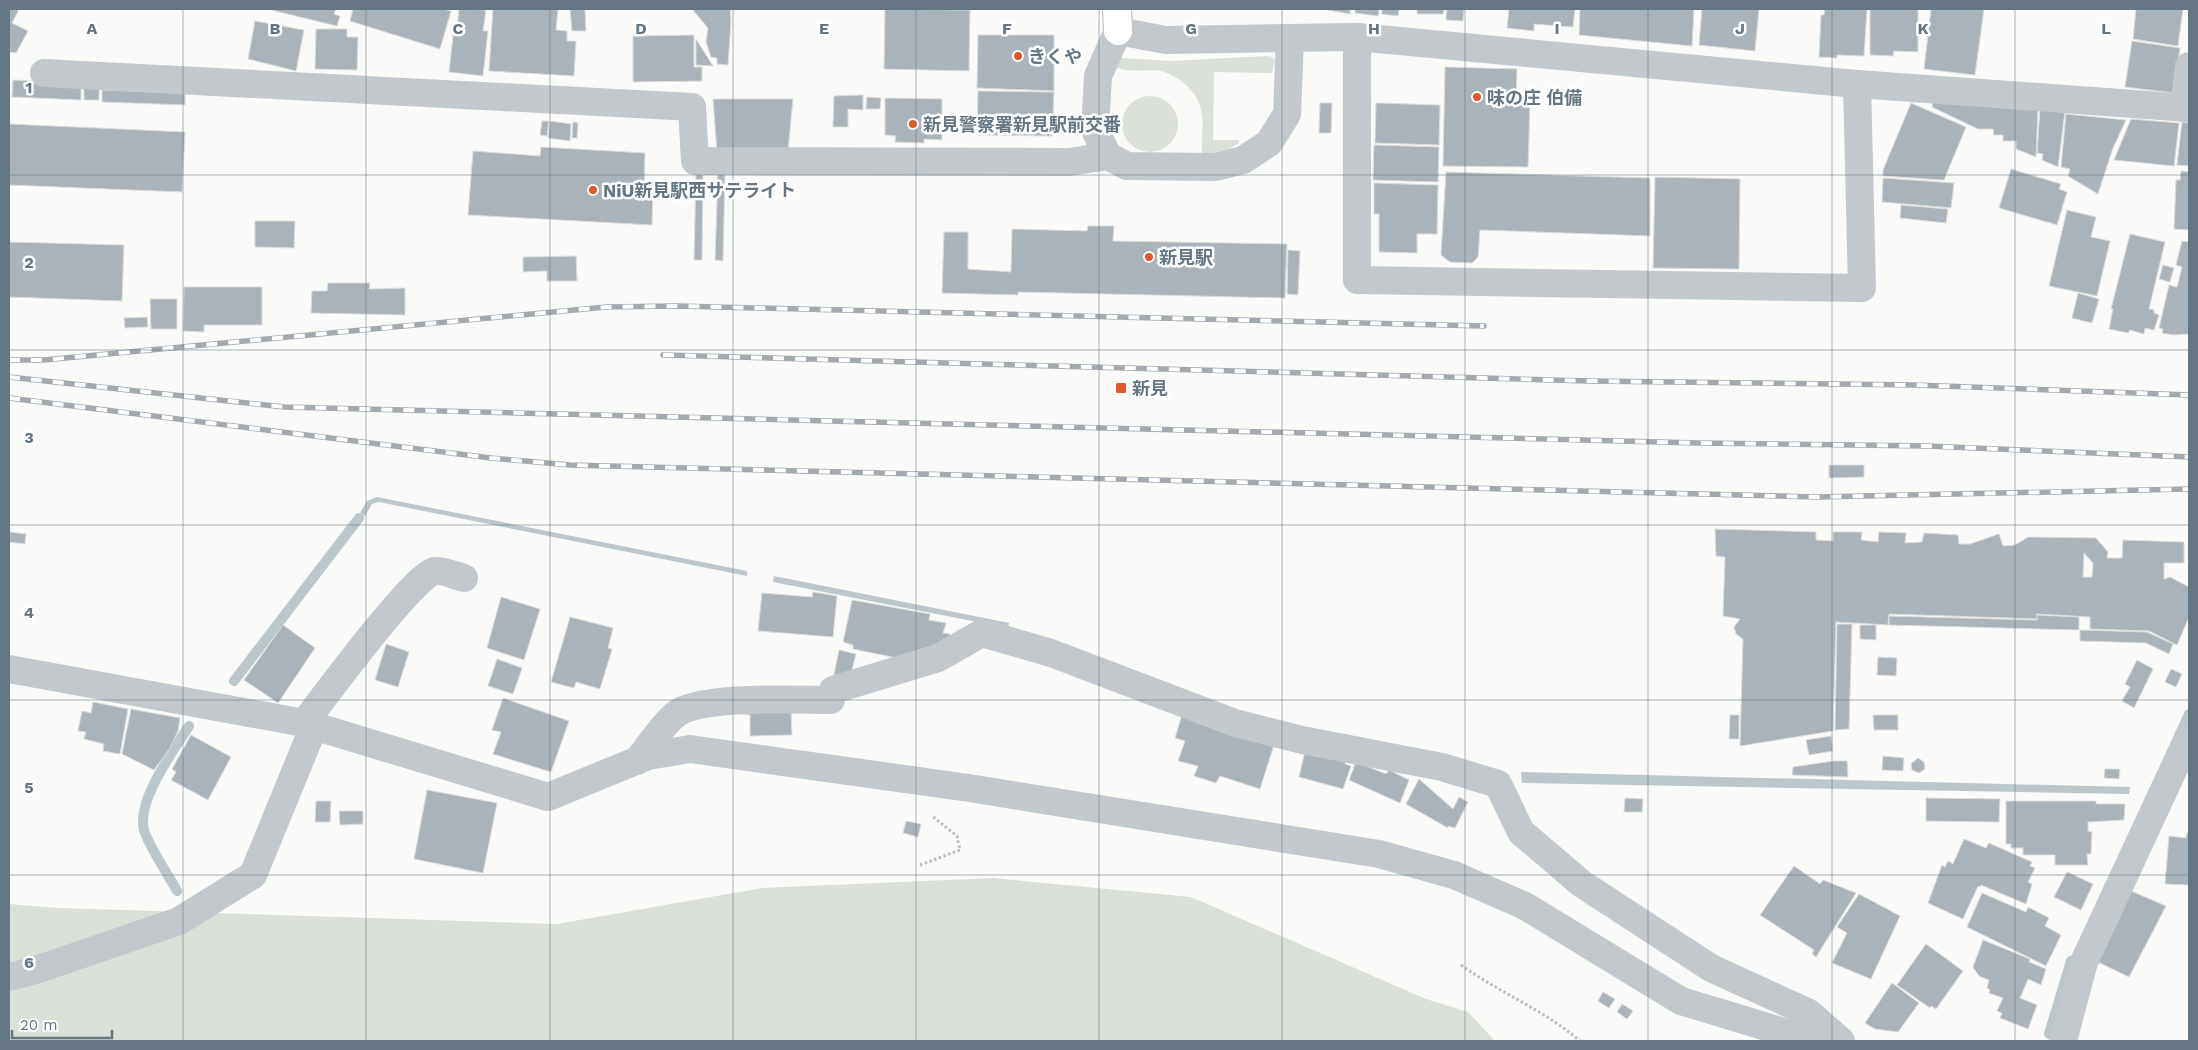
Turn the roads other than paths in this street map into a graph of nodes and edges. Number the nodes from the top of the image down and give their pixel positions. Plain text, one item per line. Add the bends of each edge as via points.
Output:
1 (1117, 20) edge
2 (1357, 37) junction
3 (1290, 38) junction
4 (2189, 66) edge
5 (44, 73) dead end
6 (1857, 84) junction
7 (2187, 108) edge
8 (1108, 156) junction
9 (464, 578) dead end
10 (9, 669) edge
11 (309, 725) junction
12 (2189, 736) edge
13 (637, 761) junction
14 (9, 977) edge
15 (1813, 1041) edge
16 (1841, 1041) edge
17 (2063, 1041) edge

1 - 3 street via 1166,40
1 - 8 street via 1098,76 1094,130
2 - 3 street
2 - 6 street
2 - 6 street via 1357,280 1862,288
3 - 8 street via 1287,114 1269,143 1243,160 1216,166 1127,166
4 - 7 street
5 - 8 street via 692,106 695,161 1069,162
6 - 7 street
9 - 11 street via 435,570 426,574 394,608
10 - 11 street
11 - 13 street via 548,797
11 - 14 street via 253,875 179,920
12 - 17 street via 2084,962
13 - 15 street via 690,749 969,788 1379,854 1454,875 1525,906 1681,1001
13 - 16 street via 675,715 688,707 742,700 831,700 833,690 938,658 982,633 1051,653 1235,723 1312,742 1442,767 1498,784 1521,832 1582,884 1711,968 1810,1013

